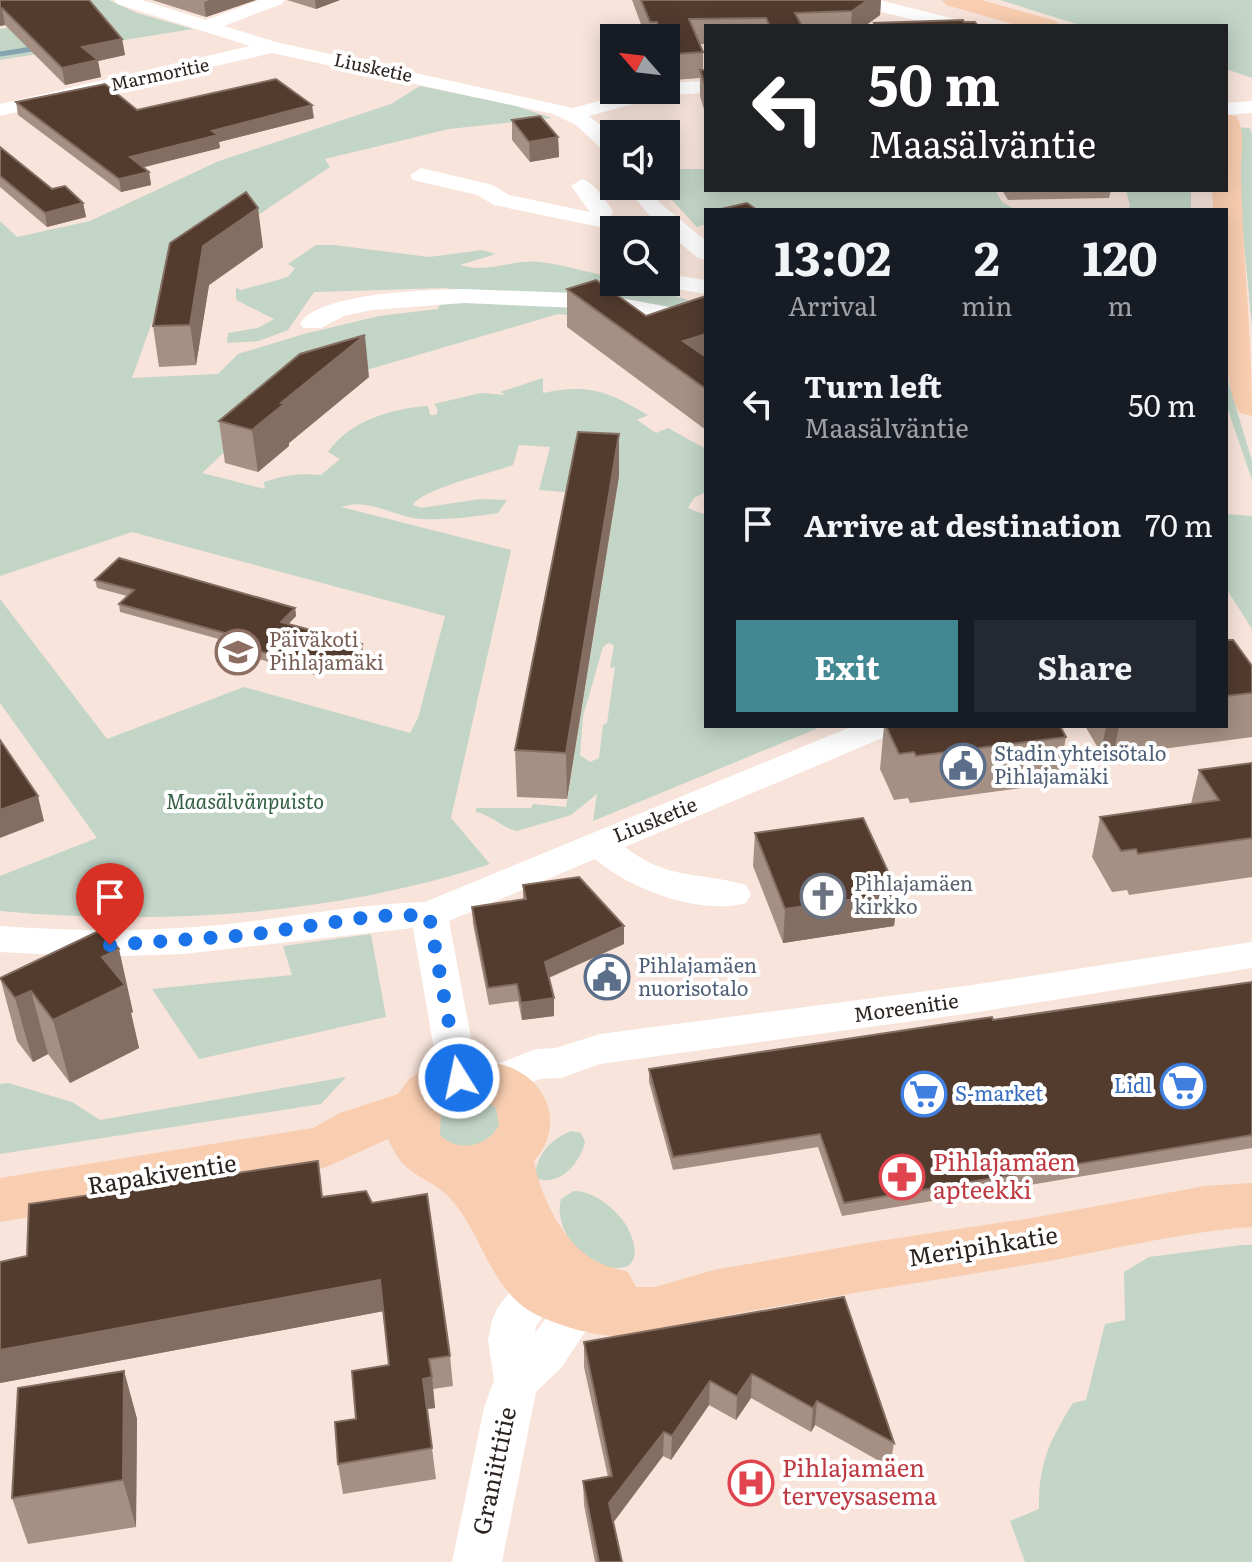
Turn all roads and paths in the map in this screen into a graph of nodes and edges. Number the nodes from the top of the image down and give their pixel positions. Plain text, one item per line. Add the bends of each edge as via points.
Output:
1 (123, 0) edge
2 (276, 0) edge
3 (954, 0) edge
4 (869, 3) edge
5 (931, 19) junction
6 (904, 24) edge
7 (952, 24) edge
8 (1040, 24) edge
9 (204, 27) junction
10 (272, 47) junction
11 (704, 87) edge
12 (680, 89) edge
13 (1228, 98) edge
14 (1252, 99) edge
15 (611, 104) edge
16 (1252, 107) edge
17 (1228, 109) edge
18 (0, 110) edge
19 (573, 114) junction
20 (600, 136) edge
21 (421, 175) dead end
22 (582, 186) dead end
23 (646, 200) edge
24 (661, 216) edge
25 (597, 220) junction
26 (600, 221) edge
27 (680, 233) edge
28 (1228, 246) edge
29 (704, 251) edge
30 (680, 283) edge
31 (704, 287) edge
32 (704, 321) edge
33 (312, 323) dead end
34 (1252, 406) edge
35 (877, 728) edge
36 (598, 843) junction
37 (733, 894) dead end
38 (429, 915) junction
39 (0, 939) edge
40 (1252, 955) edge
41 (496, 1105) junction
42 (430, 1144) junction
43 (0, 1200) edge
44 (1252, 1205) edge
45 (565, 1290) junction
46 (477, 1562) edge

1 - 9 street, Liusketie
2 - 9 street
3 - 8 main road
4 - 5 street
5 - 6 street
5 - 7 street
9 - 10 street, Liusketie
10 - 18 street, Marmoritie
10 - 19 street, Liusketie
11 - 12 street
13 - 14 street
15 - 19 street
16 - 17 street
19 - 20 street, Liusketie
21 - 25 street via 485,190 502,200
22 - 25 street via 602,211
23 - 24 street
25 - 26 street
27 - 29 street
28 - 34 main road via 1235,332
30 - 31 street
32 - 33 street via 598,301 446,298 343,308
35 - 36 street, Liusketie
36 - 37 street via 640,876 663,886
36 - 38 street, Liusketie
38 - 39 street via 375,916 189,941 110,945
38 - 41 street
40 - 41 street, Moreenitie via 982,998 600,1049 561,1063 539,1095
41 - 42 main road, Rapakiventie via 478,1166
41 - 42 main road via 430,1089
41 - 45 main road via 507,1174
42 - 43 main road, Rapakiventie via 348,1152 324,1147
42 - 45 main road via 475,1189 525,1272
44 - 45 main road, Meripihkatie via 1205,1208 895,1261 641,1313 603,1312
45 - 46 street, Graniittitie via 545,1354 517,1380 507,1408

